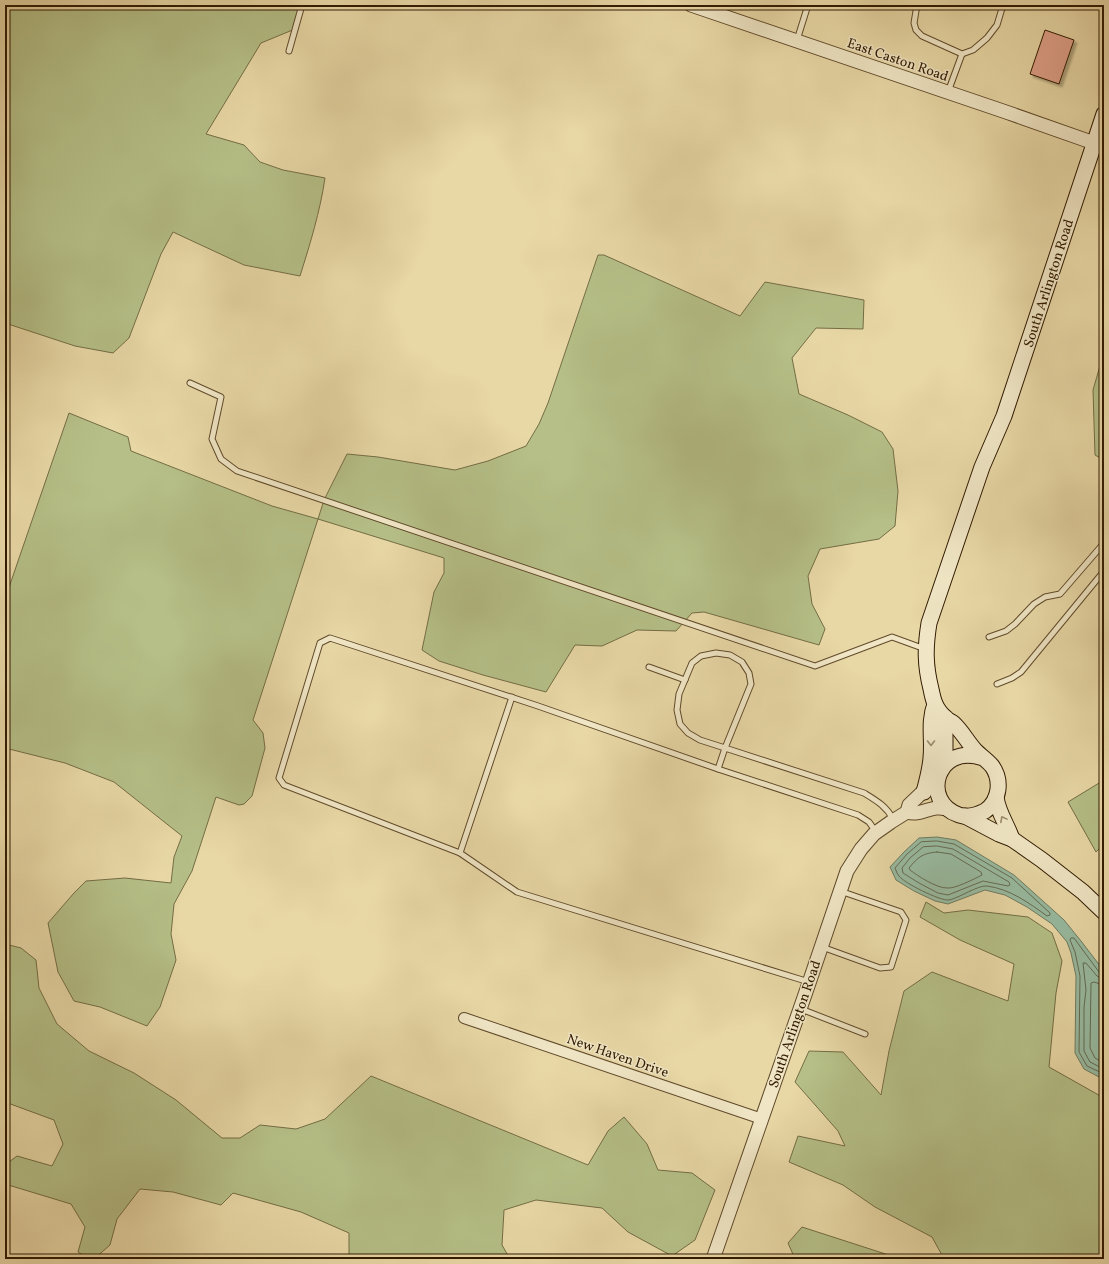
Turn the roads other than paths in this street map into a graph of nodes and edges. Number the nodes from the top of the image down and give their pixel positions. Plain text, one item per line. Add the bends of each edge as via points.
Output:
1 (302, 5) edge
2 (691, 5) edge
3 (808, 5) edge
4 (917, 5) edge
5 (1003, 5) edge
6 (796, 41) junction
7 (289, 51) dead end
8 (962, 54) junction
9 (948, 93) junction
10 (1104, 114) edge
11 (1094, 143) junction
12 (190, 383) dead end
13 (1104, 543) edge
14 (1104, 571) edge
15 (989, 637) dead end
16 (926, 650) junction
17 (649, 667) dead end
18 (685, 680) junction
19 (997, 684) dead end
20 (512, 697) junction
21 (935, 704) junction
22 (946, 719) junction
23 (725, 748) junction
24 (983, 758) junction
25 (718, 769) junction
26 (941, 771) junction
27 (924, 792) junction
28 (996, 797) junction
29 (950, 810) junction
30 (907, 812) junction
31 (965, 816) junction
32 (894, 820) junction
33 (876, 832) junction
34 (1012, 839) junction
35 (460, 853) junction
36 (839, 891) junction
37 (1104, 912) edge
38 (820, 947) junction
39 (809, 982) junction
40 (800, 1009) junction
41 (464, 1018) dead end
42 (865, 1034) dead end
43 (762, 1119) junction
44 (713, 1259) edge

1 - 7 lane
2 - 6 street, East Caston Road
3 - 6 lane
4 - 8 lane via 914,23 916,30 922,36
5 - 8 lane via 997,25 987,38 973,50
6 - 9 street, East Caston Road
8 - 9 lane
9 - 11 street, East Caston Road
10 - 11 main road, South Arlington Road
11 - 16 main road, South Arlington Road via 1004,416 980,475 929,623
12 - 16 lane via 221,397 212,439 221,459 237,471 815,666 892,637
13 - 15 lane via 1060,594 1045,597 1006,631
14 - 19 lane via 1021,672
16 - 21 main road, South Arlington Road via 926,670
17 - 18 lane
18 - 23 lane via 679,694 677,710 680,724 688,733 700,740
18 - 23 lane via 692,663 701,656 716,653 730,655 742,662 750,673 751,684
20 - 25 lane
20 - 35 lane
20 - 35 lane via 330,638 320,643 279,778 284,785
21 - 22 main road
21 -> 27 main road via 931,715 931,758
22 - 24 main road via 953,723
22 - 26 main road via 945,758
23 - 25 lane
23 - 32 lane via 864,793 888,810
24 - 26 main road via 974,755 954,758
24 - 28 main road via 991,765 999,782
25 - 33 lane via 858,815 869,822
26 - 27 street, South Arlington Road
26 - 29 main road via 937,783 938,793 942,803
27 - 30 street, South Arlington Road via 909,805
28 - 31 main road via 988,809 980,814
34 -> 28 main road via 999,812
29 - 30 street, South Arlington Road via 938,808 914,814
29 - 31 main road
30 - 32 street, South Arlington Road
31 - 34 main road
32 - 33 street, South Arlington Road
33 - 36 street, South Arlington Road via 861,848 847,870
34 - 37 main road via 1083,892
35 - 39 lane via 517,892
36 - 38 street, South Arlington Road
36 - 38 lane via 901,912 906,920 891,967 880,968
38 - 39 street, South Arlington Road
39 - 40 street, South Arlington Road
40 - 42 lane
40 - 43 street, South Arlington Road
41 - 43 street, New Haven Drive
43 - 44 street, South Arlington Road

